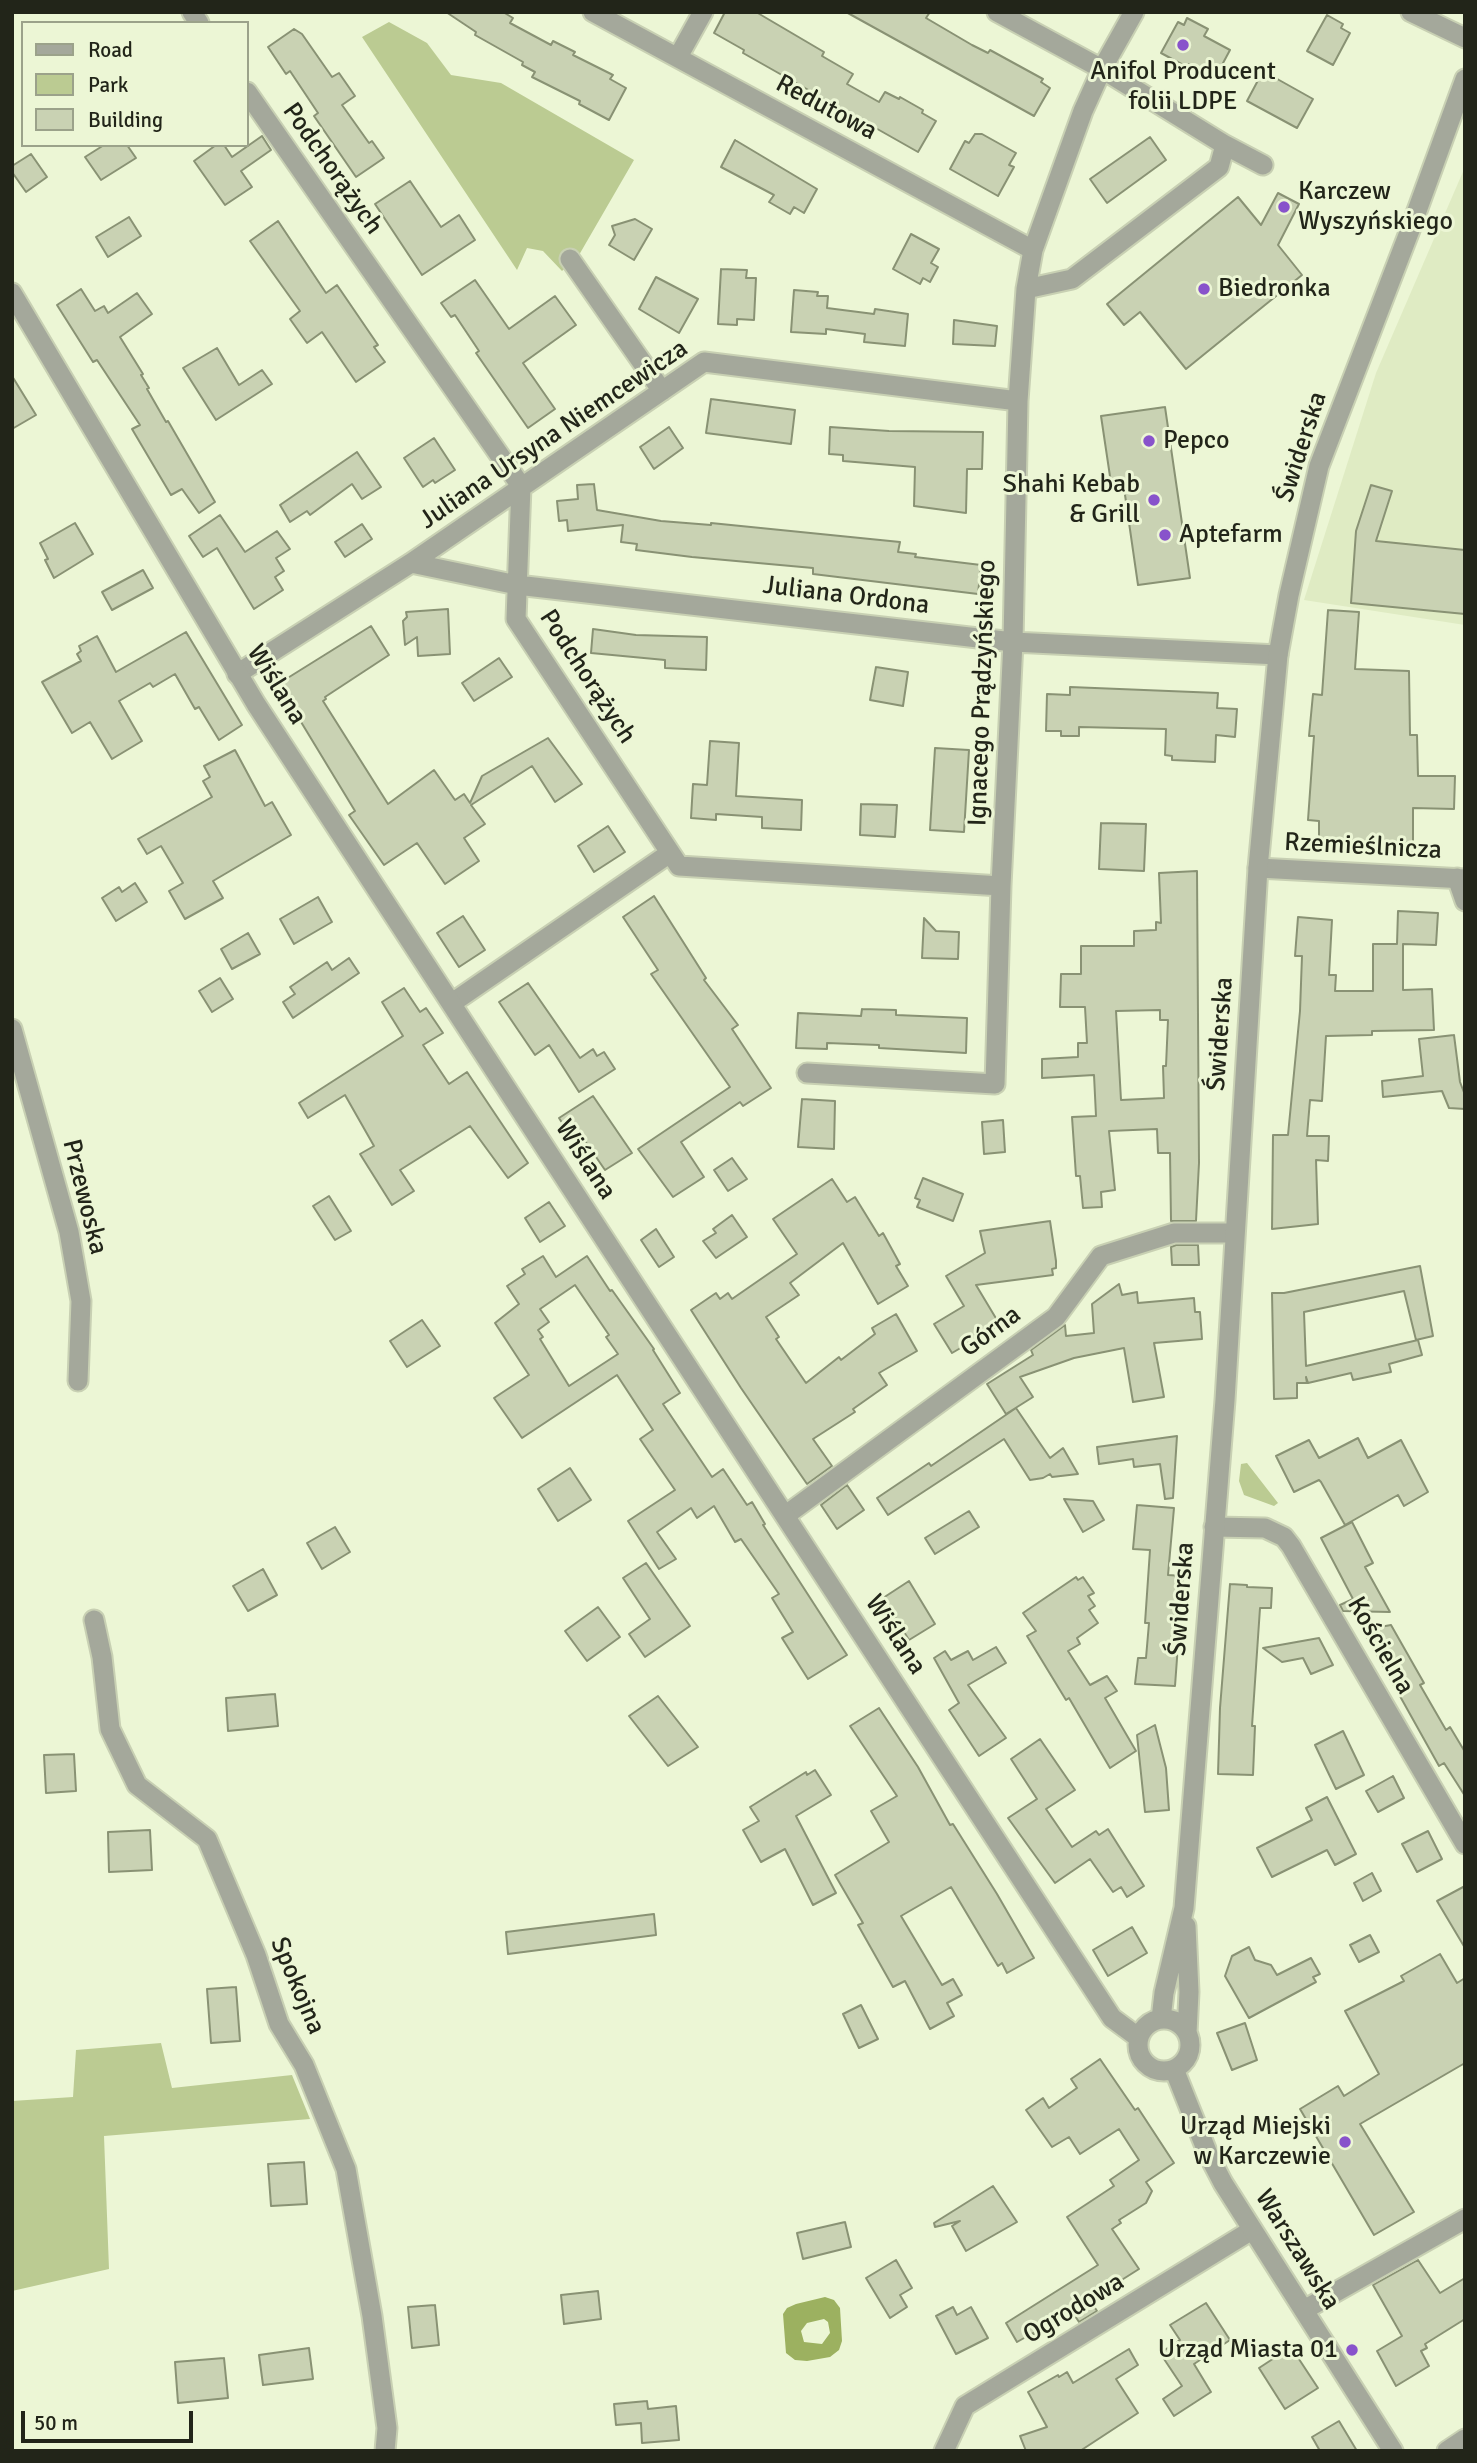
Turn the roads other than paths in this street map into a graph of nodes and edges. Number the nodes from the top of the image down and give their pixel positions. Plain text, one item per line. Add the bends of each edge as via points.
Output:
1 (593, 12) edge
2 (703, 12) edge
3 (997, 12) edge
4 (1134, 12) edge
5 (1411, 12) edge
6 (1465, 38) edge
7 (678, 57) junction
8 (1102, 69) junction
9 (1465, 79) edge
10 (248, 93) edge
11 (1226, 145) junction
12 (1263, 165) dead end
13 (1033, 250) junction
14 (570, 259) dead end
15 (1026, 289) junction
16 (12, 293) edge
17 (662, 391) junction
18 (1018, 401) junction
19 (521, 486) junction
20 (411, 563) junction
21 (517, 585) junction
22 (1013, 642) junction
23 (1278, 655) junction
24 (237, 674) junction
25 (670, 853) junction
26 (1258, 868) junction
27 (1461, 878) edge
28 (1001, 886) junction
29 (1465, 901) edge
30 (452, 1003) junction
31 (12, 1029) edge
32 (807, 1073) dead end
33 (1234, 1233) junction
34 (78, 1381) dead end
35 (786, 1515) junction
36 (1214, 1527) junction
37 (94, 1620) dead end
38 (1465, 1844) edge
39 (1184, 1908) junction
40 (1161, 2020) junction
41 (1186, 2034) junction
42 (1139, 2038) junction
43 (1174, 2069) junction
44 (1465, 2219) edge
45 (1252, 2230) junction
46 (1304, 2310) junction
47 (1465, 2439) edge
48 (385, 2451) edge
49 (944, 2451) edge
50 (1393, 2451) edge
51 (1447, 2451) edge

1 - 7 street, Redutowa
2 - 7 street
3 - 8 street
4 - 8 street, Ignacego Prądzyńskiego
5 - 6 street
7 - 13 street, Redutowa
8 - 11 street
8 - 13 street, Ignacego Prądzyńskiego
9 - 23 street, Świderska via 1319,466
10 - 19 street, Podchorążych
11 - 12 street
11 - 15 street via 1219,167 1072,279
13 - 15 street, Ignacego Prądzyńskiego
14 - 17 street
15 - 18 street, Ignacego Prądzyńskiego
16 - 24 street, Wiślana
17 - 18 street, Juliana Ursyna Niemcewicza via 704,362
17 - 19 street, Juliana Ursyna Niemcewicza
18 - 22 street, Ignacego Prądzyńskiego
19 - 20 street, Juliana Ursyna Niemcewicza
19 - 21 street, Podchorążych
20 - 21 street, Juliana Ordona
20 - 24 street, Juliana Ursyna Niemcewicza
21 - 22 street, Juliana Ordona
21 - 25 street, Podchorążych via 516,619
22 - 23 street, Juliana Ordona
22 - 28 street, Ignacego Prądzyńskiego
23 - 26 street, Świderska
24 - 30 street, Wiślana
25 - 28 street, Podchorążych via 679,866
25 - 30 street
26 - 27 street, Rzemieślnicza
26 - 33 street, Świderska
27 - 29 street
28 - 32 street, Ignacego Prądzyńskiego via 995,1084
30 - 35 street, Wiślana
31 - 34 street, Przewoska via 69,1233 81,1301
33 - 35 street, Górna via 1174,1233 1101,1256 1056,1317
33 - 36 street, Świderska
35 - 42 street, Wiślana via 1112,2018
36 - 38 street, Kościelna via 1265,1528 1284,1537
36 - 39 street, Świderska
37 - 48 street, Spokojna via 110,1729 137,1786 207,1839 256,1955 279,2024 304,2066 346,2169 374,2328 387,2428
39 - 40 street, Świderska
39 - 41 street via 1189,1986
40 - 41 street via 1180,2025
40 - 42 street via 1147,2026
41 - 43 street via 1189,2050
42 - 43 street via 1147,2065
43 - 45 street, Warszawska via 1208,2154
44 - 46 street
45 - 46 street, Warszawska
45 - 49 street, Ogrodowa via 965,2406
46 - 50 street, Warszawska
47 - 51 street

